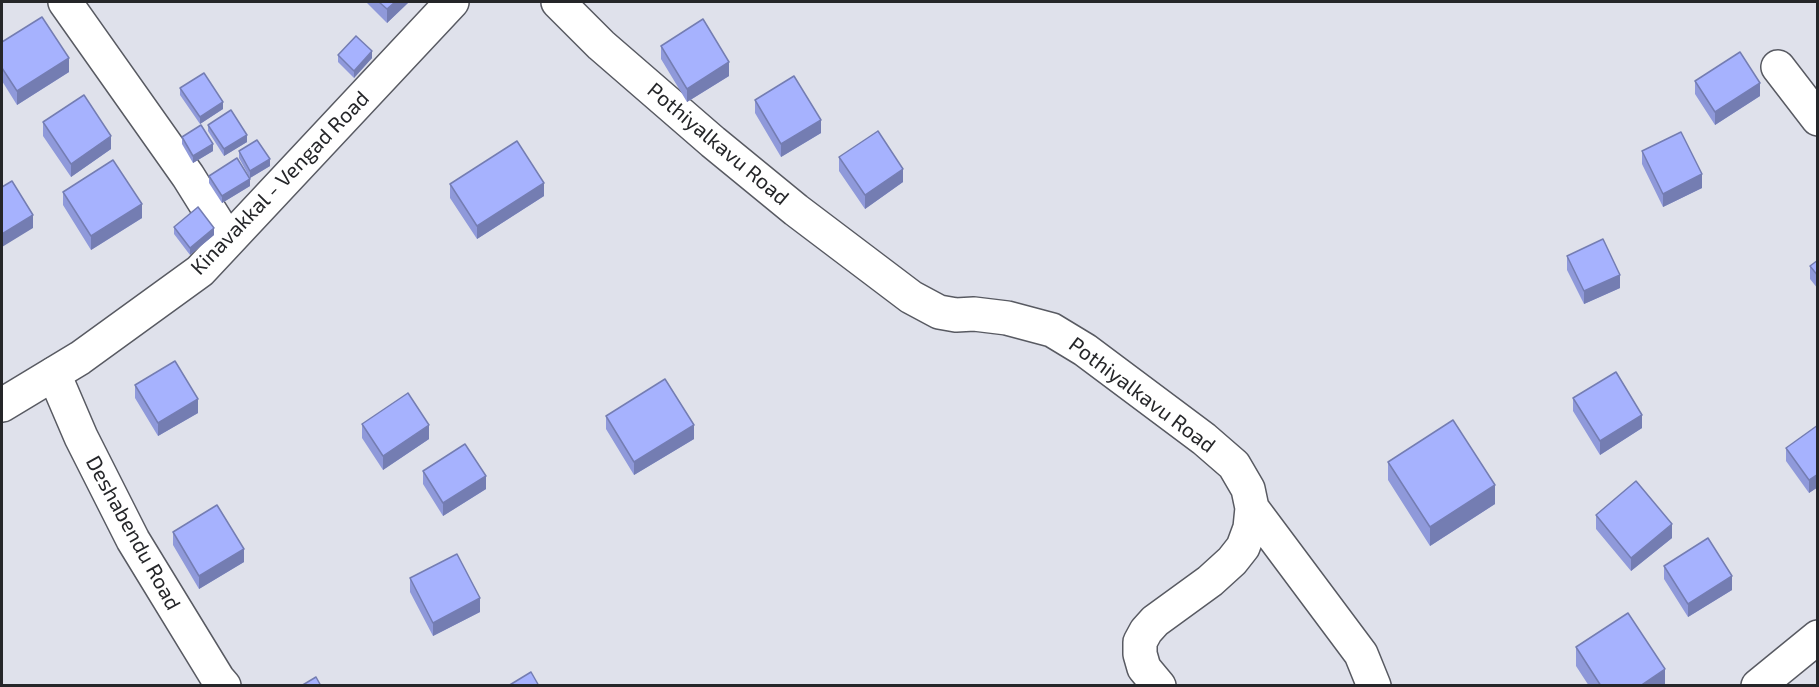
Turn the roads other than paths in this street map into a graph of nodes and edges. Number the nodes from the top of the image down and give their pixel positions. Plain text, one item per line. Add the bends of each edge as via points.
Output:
1 (65, 2) edge
2 (452, 2) edge
3 (558, 2) edge
4 (1779, 67) dead end
5 (1818, 119) edge
6 (228, 240) junction
7 (54, 374) junction
8 (2, 405) edge
9 (1252, 508) junction
10 (1818, 637) edge
11 (224, 686) edge
12 (1159, 686) edge
13 (1374, 686) edge
14 (1758, 686) edge

1 - 6 street via 188,176
2 - 6 street, Kinavakkal - Vengad Road
3 - 9 street, Pothiyalkavu Road via 601,45 713,142 911,297 939,312 1007,318 1052,330 1085,350 1234,465 1248,489
4 - 5 street
6 - 7 street, Kinavakkal - Vengad Road via 200,271
7 - 8 street, Kinavakkal - Vengad Road
7 - 11 street, Deshabendu Road via 133,540
9 - 12 street, Pothiyalkavu Road via 1243,547 1232,561 1155,621 1140,642 1144,668
9 - 13 street via 1361,654
10 - 14 street

